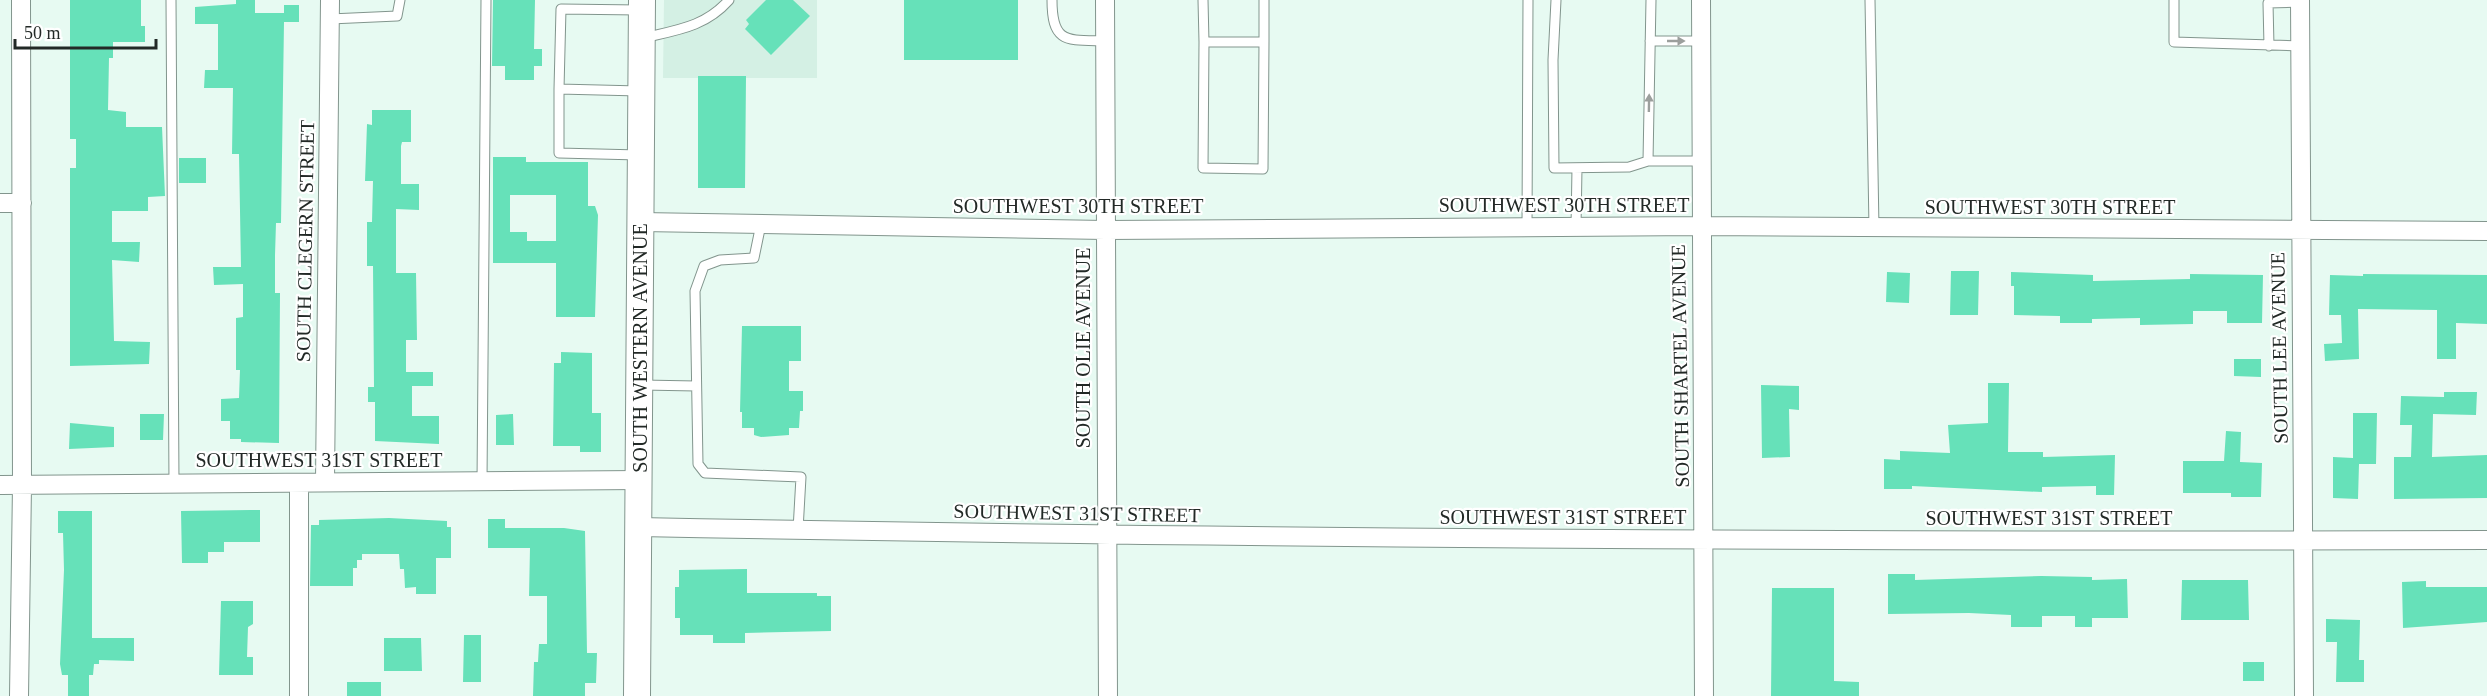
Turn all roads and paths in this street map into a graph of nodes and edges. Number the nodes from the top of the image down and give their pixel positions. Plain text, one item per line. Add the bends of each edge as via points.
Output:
1 (21, 0) edge
2 (171, 0) edge
3 (330, 0) edge
4 (400, 0) edge
5 (486, 0) edge
6 (729, 0) edge
7 (1052, 0) edge
8 (1105, 0) edge
9 (1203, 0) edge
10 (1264, 0) edge
11 (1528, 0) edge
12 (1556, 0) edge
13 (1651, 0) edge
14 (1701, 0) edge
15 (1870, 0) edge
16 (2174, 0) edge
17 (2300, 1) edge
18 (642, 5) edge
19 (330, 19) junction
20 (642, 38) junction
21 (1105, 41) junction
22 (1650, 41) junction
23 (1701, 41) junction
24 (1204, 42) junction
25 (1264, 42) junction
26 (2269, 46) junction
27 (2300, 46) junction
28 (559, 89) junction
29 (641, 91) junction
30 (641, 155) junction
31 (1648, 161) junction
32 (1701, 161) junction
33 (1577, 168) junction
34 (0, 202) edge
35 (22, 203) junction
36 (640, 222) junction
37 (761, 224) junction
38 (1701, 226) junction
39 (1527, 227) junction
40 (1576, 227) junction
41 (1874, 228) junction
42 (1105, 230) junction
43 (2300, 231) junction
44 (2487, 231) edge
45 (640, 385) junction
46 (696, 386) junction
47 (639, 480) junction
48 (325, 482) junction
49 (482, 482) junction
50 (299, 483) junction
51 (174, 484) junction
52 (0, 485) edge
53 (22, 485) junction
54 (639, 527) junction
55 (798, 530) junction
56 (1105, 536) junction
57 (1705, 540) junction
58 (2487, 540) edge
59 (2303, 541) junction
60 (19, 696) edge
61 (299, 696) edge
62 (637, 696) edge
63 (1108, 696) edge
64 (1704, 696) edge
65 (2304, 696) edge

1 - 35 street
2 - 51 lane
3 - 19 street, SOUTH CLEGERN STREET
4 - 19 lane via 397,16
5 - 49 lane
6 - 20 lane via 714,16 684,29
7 - 21 lane via 1052,22 1057,32 1073,40
8 - 21 street, SOUTH OLIE AVENUE
9 - 24 lane
10 - 25 lane
11 - 39 lane
12 - 33 lane via 1554,168
13 - 22 lane
14 - 23 street, SOUTH SHARTEL AVENUE
15 - 41 lane
16 - 26 lane via 2174,42
17 - 26 lane via 2268,3
17 - 27 street, SOUTH LEE AVENUE
18 - 20 main road, SOUTH WESTERN AVENUE
18 - 28 lane via 561,9
19 - 48 street, SOUTH CLEGERN STREET
20 - 29 main road, SOUTH WESTERN AVENUE
21 - 42 street, SOUTH OLIE AVENUE
22 -> 23 lane
31 -> 22 lane
23 - 32 street, SOUTH SHARTEL AVENUE
24 - 25 lane
24 - 25 lane via 1203,168 1263,169
26 - 27 lane
27 - 43 street, SOUTH LEE AVENUE
28 - 29 lane
28 - 30 lane via 559,153
29 - 30 main road, SOUTH WESTERN AVENUE
30 - 36 main road, SOUTH WESTERN AVENUE
31 - 32 lane
31 - 33 lane via 1629,167
32 - 38 street, SOUTH SHARTEL AVENUE
33 - 40 lane
34 - 35 street
35 - 53 street
36 - 37 street, SOUTHWEST 30TH STREET
36 - 45 main road, SOUTH WESTERN AVENUE
37 - 42 street, SOUTHWEST 30TH STREET
37 - 46 lane via 754,258 720,260 704,266 695,291
38 - 40 street, SOUTHWEST 30TH STREET
38 - 41 street, SOUTHWEST 30TH STREET
38 - 57 street, SOUTH SHARTEL AVENUE
39 - 40 street, SOUTHWEST 30TH STREET
39 - 42 street, SOUTHWEST 30TH STREET
41 - 43 street, SOUTHWEST 30TH STREET
42 - 56 street, SOUTH OLIE AVENUE
43 - 44 street, SOUTHWEST 30TH STREET
43 - 59 street, SOUTH LEE AVENUE
45 - 46 lane
45 - 47 main road, SOUTH WESTERN AVENUE
46 - 55 lane via 698,464 705,473 801,477
47 - 49 street, SOUTHWEST 31ST STREET
47 - 54 main road, SOUTH WESTERN AVENUE
48 - 49 street, SOUTHWEST 31ST STREET
48 - 50 street, SOUTHWEST 31ST STREET
50 - 51 street, SOUTHWEST 31ST STREET
50 - 61 street
51 - 53 street, SOUTHWEST 31ST STREET
52 - 53 street, SOUTHWEST 31ST STREET
53 - 60 street
54 - 55 street, SOUTHWEST 31ST STREET
54 - 62 main road, SOUTH WESTERN AVENUE
55 - 56 street, SOUTHWEST 31ST STREET
56 - 57 street, SOUTHWEST 31ST STREET
56 - 63 street, SOUTH OLIE AVENUE
57 - 59 street, SOUTHWEST 31ST STREET
57 - 64 street, SOUTH SHARTEL AVENUE
58 - 59 street, SOUTHWEST 31ST STREET
59 - 65 street, SOUTH LEE AVENUE

